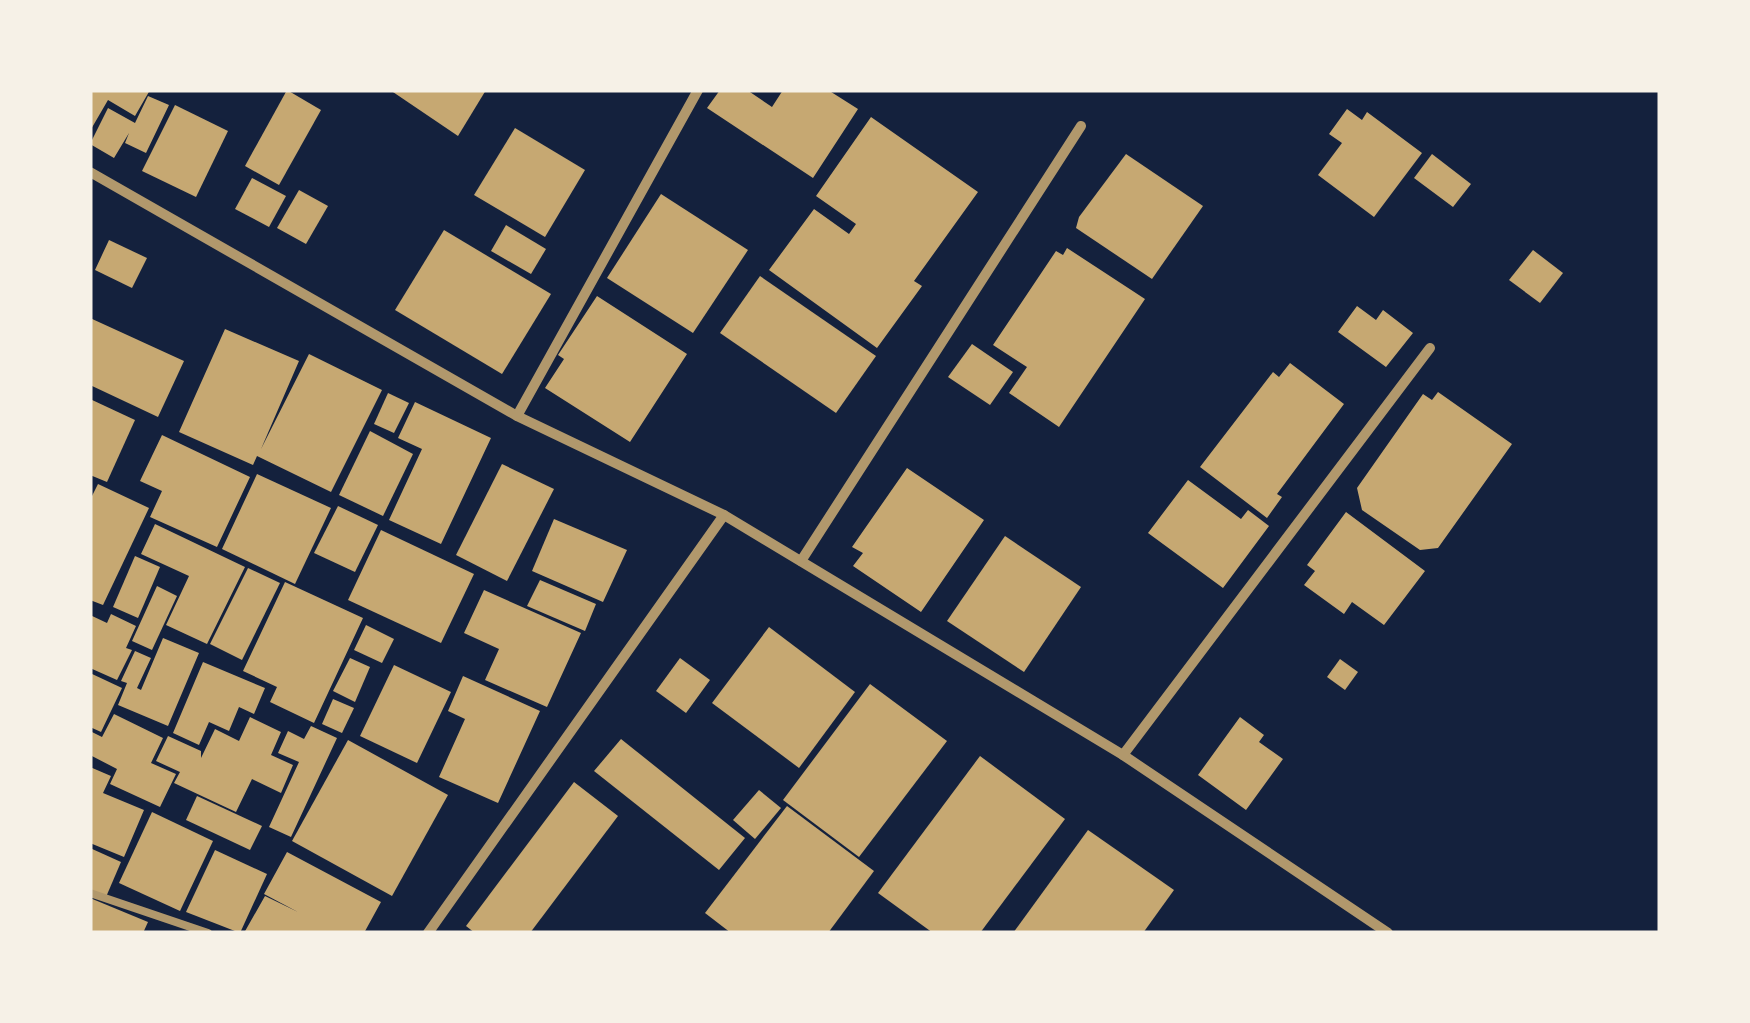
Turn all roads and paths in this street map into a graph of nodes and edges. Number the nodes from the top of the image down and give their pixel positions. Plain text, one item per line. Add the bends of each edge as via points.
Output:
1 (698, 90) edge
2 (1080, 126) dead end
3 (90, 172) edge
4 (1430, 348) dead end
5 (517, 416) junction
6 (724, 515) junction
7 (802, 562) junction
8 (1123, 754) junction
9 (90, 893) edge
10 (208, 933) edge
11 (428, 933) edge
12 (1388, 933) edge

1 - 5 street
2 - 7 street
3 - 5 street
4 - 8 street
5 - 6 street
6 - 7 street
6 - 11 street
7 - 8 street
8 - 12 street
9 - 10 lane

